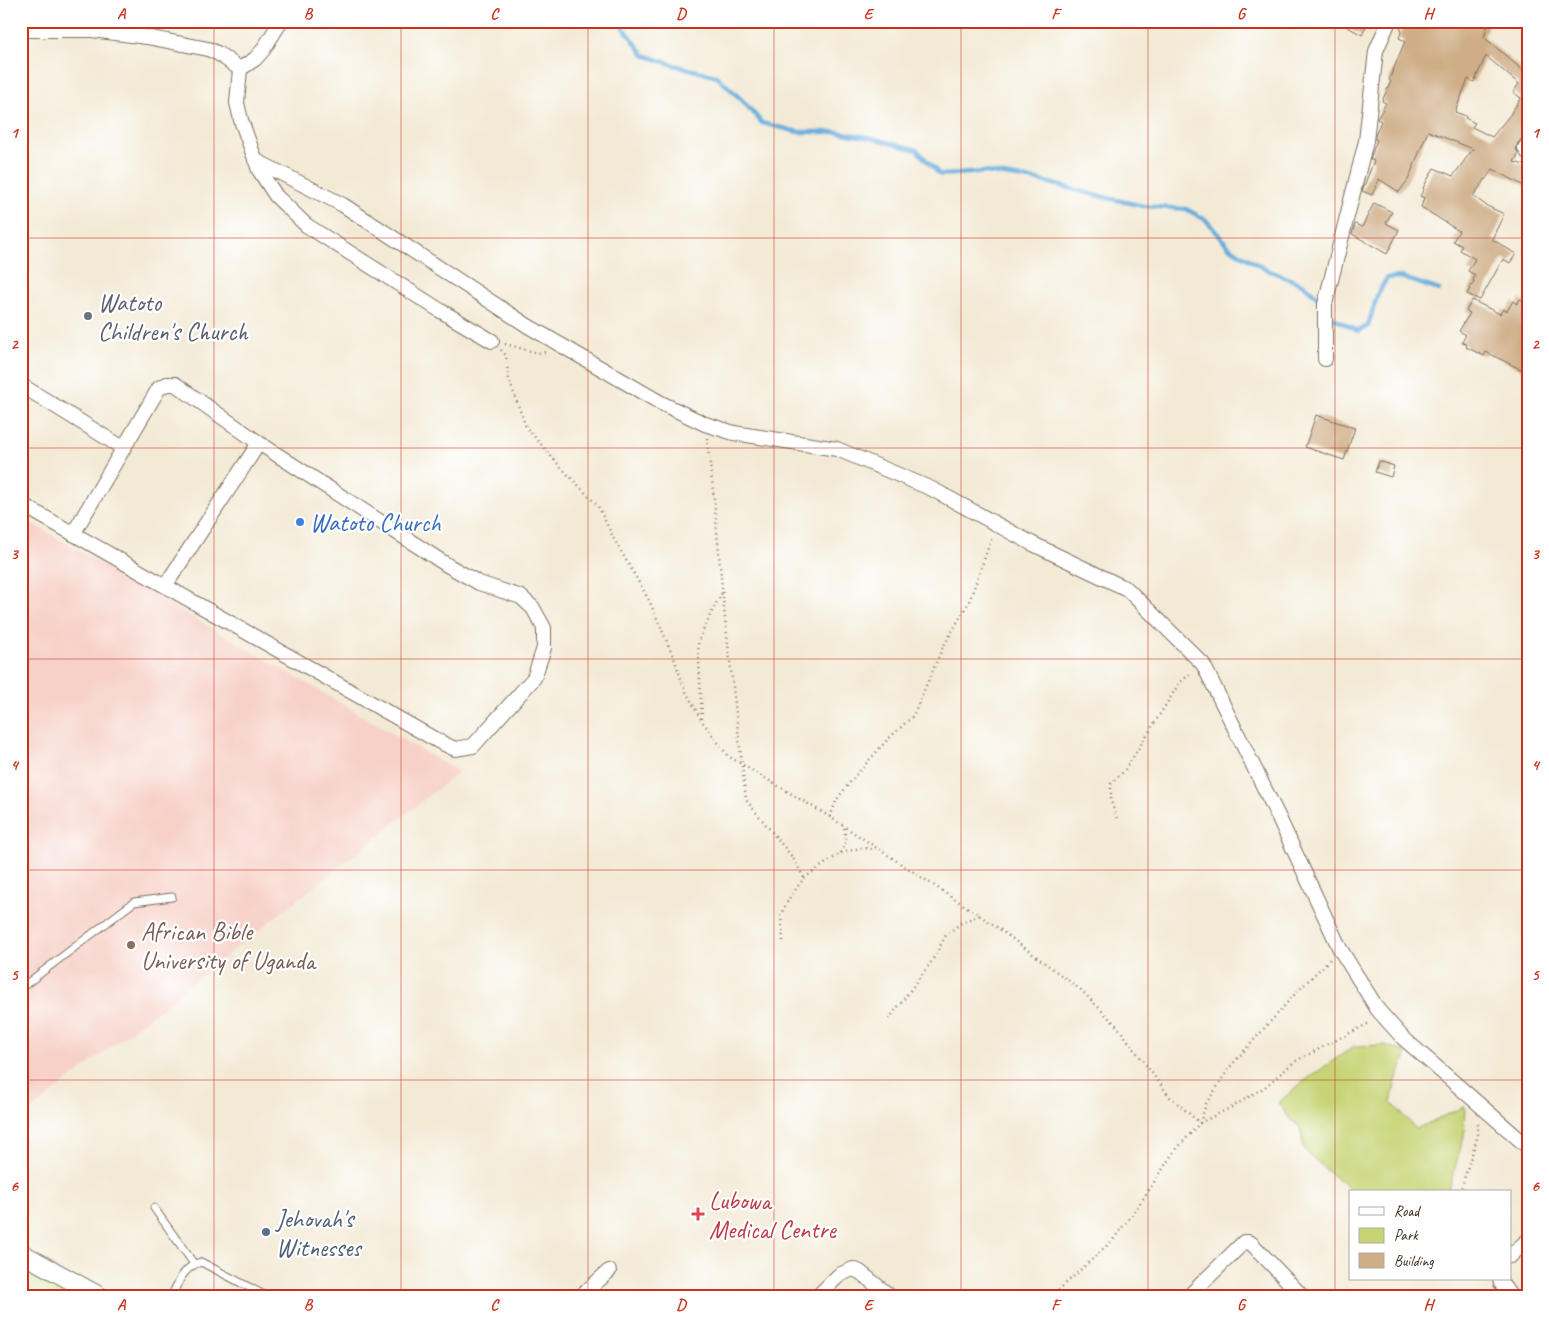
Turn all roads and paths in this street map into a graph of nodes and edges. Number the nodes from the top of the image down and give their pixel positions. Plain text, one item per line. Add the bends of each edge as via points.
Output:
1 (281, 21) edge
2 (1389, 21) edge
3 (21, 30) edge
4 (240, 69) junction
5 (1528, 144) edge
6 (1528, 153) edge
7 (255, 160) junction
8 (492, 341) junction
9 (566, 348) junction
10 (1325, 358) dead end
11 (21, 385) edge
12 (705, 424) junction
13 (259, 443) junction
14 (123, 448) junction
15 (21, 504) edge
16 (998, 524) junction
17 (73, 534) junction
18 (165, 586) junction
19 (722, 594) junction
20 (1203, 664) junction
21 (702, 721) junction
22 (741, 762) junction
23 (830, 817) junction
24 (1117, 818) dead end
25 (844, 827) junction
26 (878, 849) junction
27 (841, 853) junction
28 (804, 878) junction
29 (172, 896) dead end
30 (979, 915) junction
31 (783, 941) dead end
32 (1340, 949) junction
33 (21, 988) edge
34 (1378, 1010) junction
35 (889, 1019) dead end
36 (1478, 1116) dead end
37 (1200, 1123) junction
38 (1528, 1147) edge
39 (1461, 1190) edge
40 (154, 1208) dead end
41 (1528, 1240) edge
42 (21, 1253) edge
43 (1512, 1254) edge
44 (194, 1264) junction
45 (608, 1271) dead end
46 (1500, 1280) edge
47 (101, 1297) edge
48 (170, 1297) edge
49 (268, 1297) edge
50 (580, 1297) edge
51 (817, 1297) edge
52 (891, 1297) edge
53 (1050, 1297) edge
54 (1188, 1297) edge
55 (1303, 1297) edge
56 (1511, 1297) edge

1 - 4 street via 263,50
2 - 10 street via 1376,51 1366,141 1326,304
3 - 4 street via 92,30 148,37 208,49
4 - 7 street via 238,103
5 - 6 street via 1525,148
7 - 8 street via 276,196 306,225
7 - 9 street via 343,206
8 - 9 path via 538,353
8 - 21 path via 506,355 509,380 526,427 598,506 649,600 685,690
9 - 12 street via 661,403
11 - 14 street
12 - 16 street via 734,433 837,450 932,489
12 - 19 path
13 - 14 street via 175,384 167,384 158,388
13 - 18 street
13 - 18 street via 448,565 479,583 521,597 533,608 544,628 544,648 534,678 473,746 455,749
14 - 17 street
15 - 17 street
16 - 20 street via 1126,589
16 - 23 path via 969,602 942,649 913,716 888,739 836,799
17 - 18 street
19 - 21 path via 698,642
19 - 22 path
20 - 24 path via 1180,682 1125,770 1111,784 1111,801
20 - 32 street
21 - 22 path via 728,756
22 - 23 path
22 - 28 path via 746,800 794,858
23 - 25 path
25 - 26 path
25 - 27 path via 846,841
26 - 27 path via 860,848
26 - 30 path
27 - 28 path
28 - 31 path via 781,914
29 - 33 lane via 134,902
30 - 35 path via 946,935 932,962
30 - 37 path via 1081,990 1117,1026 1169,1096
32 - 34 street
32 - 37 path via 1230,1067 1206,1104
34 - 37 path via 1373,1021 1294,1062 1265,1087
34 - 38 street via 1404,1038
36 - 39 path via 1478,1135
37 - 53 path via 1174,1153 1113,1240
40 - 44 lane
41 - 43 street
42 - 47 street
44 - 48 lane via 186,1270
44 - 49 lane via 201,1262
45 - 50 street
46 - 56 street
51 - 52 street via 839,1275 853,1269
54 - 55 street via 1244,1242 1252,1244

